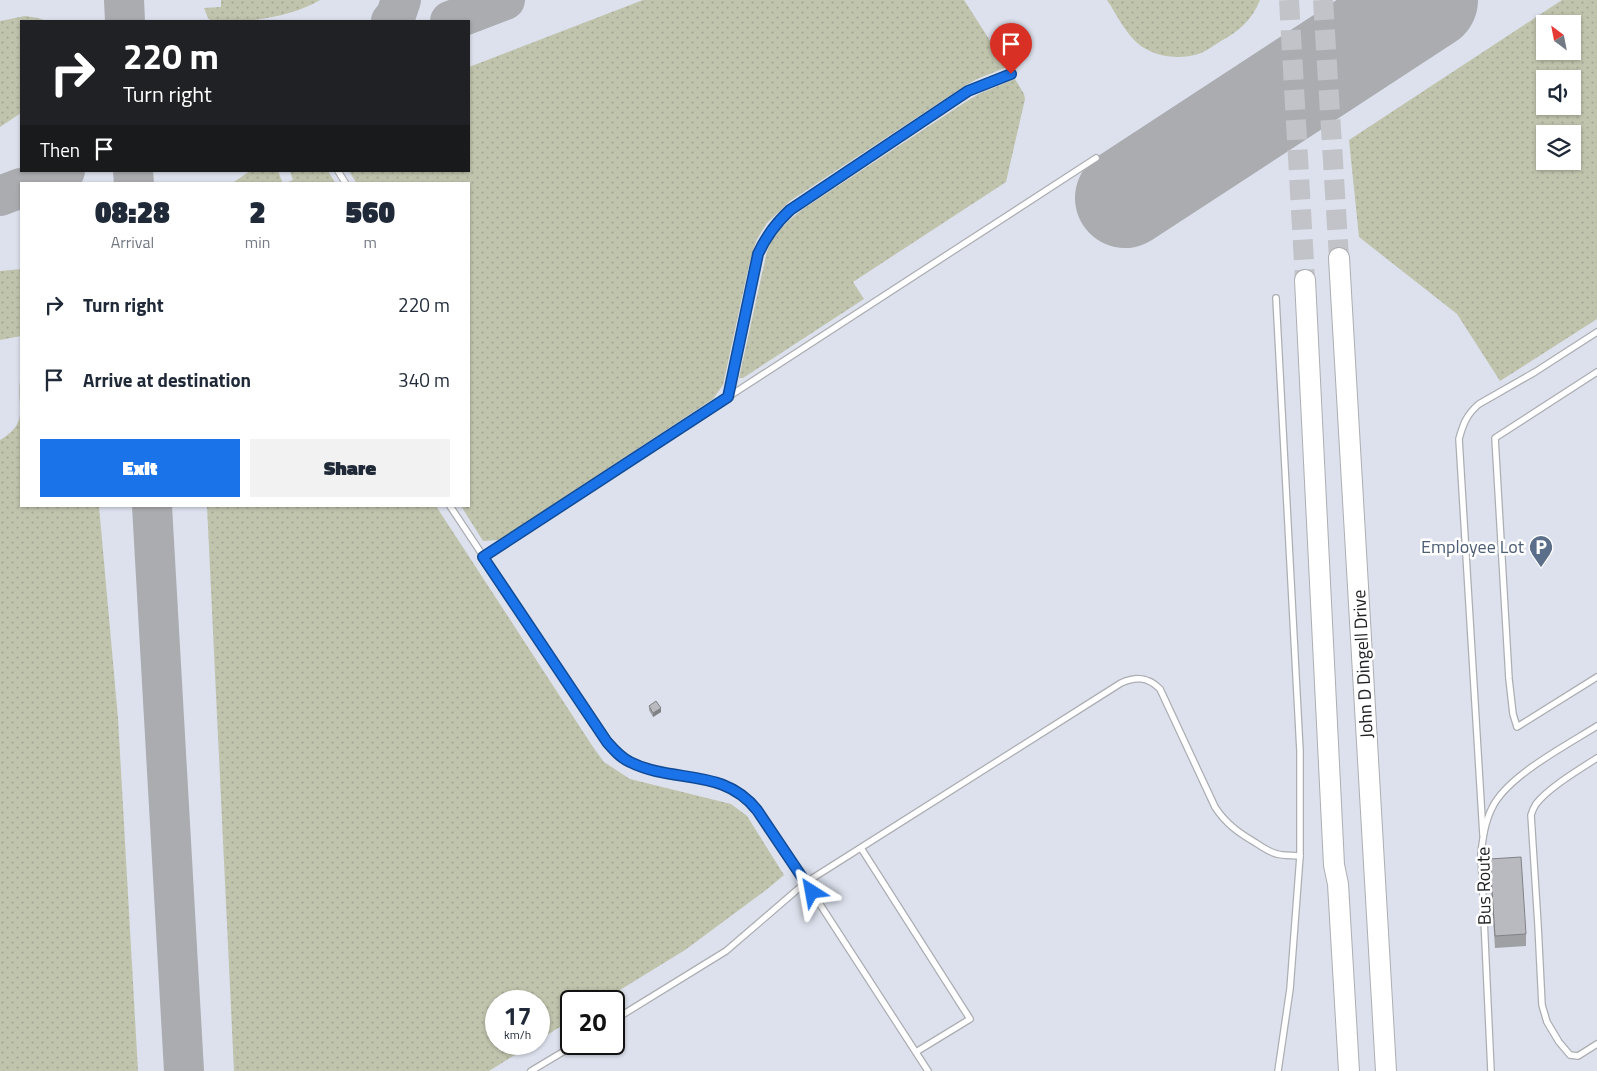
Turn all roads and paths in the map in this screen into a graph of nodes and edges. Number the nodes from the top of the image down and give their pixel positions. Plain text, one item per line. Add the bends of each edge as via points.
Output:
1 (1011, 74) dead end
2 (1096, 158) dead end
3 (1339, 258) tunnel mouth
4 (1305, 280) tunnel mouth
5 (1276, 298) dead end
6 (1597, 332) edge
7 (1597, 372) edge
8 (728, 397) junction
9 (451, 507) edge
10 (483, 557) junction
11 (1597, 676) edge
12 (1597, 726) edge
13 (1597, 758) edge
14 (1483, 836) junction
15 (860, 848) junction
16 (1300, 856) junction
17 (1334, 865) junction
18 (805, 883) junction
19 (625, 1013) edge
20 (1597, 1044) edge
21 (916, 1052) junction
22 (560, 1054) edge
23 (531, 1071) edge
24 (928, 1071) edge
25 (1278, 1071) edge
26 (1335, 1071) edge
27 (1349, 1071) edge
28 (1386, 1071) edge
29 (1491, 1071) edge

1 - 8 lane via 968,91 812,194 776,223 758,254
2 - 8 lane
3 - 28 highway, John D Dingell Drive
4 - 17 highway
5 - 16 lane via 1300,751
6 - 14 lane via 1479,404 1462,426 1459,439
7 - 11 lane via 1495,438 1509,679 1513,714 1518,727
8 - 10 lane
9 - 10 lane
10 - 18 lane via 616,753 643,768 722,783 736,789 757,810
12 - 14 lane, Bus Route via 1510,785 1492,807
13 - 20 lane via 1548,792 1536,804 1531,816 1542,1005 1547,1022 1570,1055 1578,1056
14 - 29 lane, Bus Route via 1481,852
15 - 16 lane via 1121,683 1144,678 1160,689 1222,817 1238,833 1269,851
15 - 18 lane
15 - 21 lane via 970,1019
16 - 25 lane via 1290,989
17 - 26 highway via 1330,885
17 - 27 highway via 1338,884
18 - 19 lane via 726,951
18 - 21 lane
21 - 24 lane
22 - 23 lane

